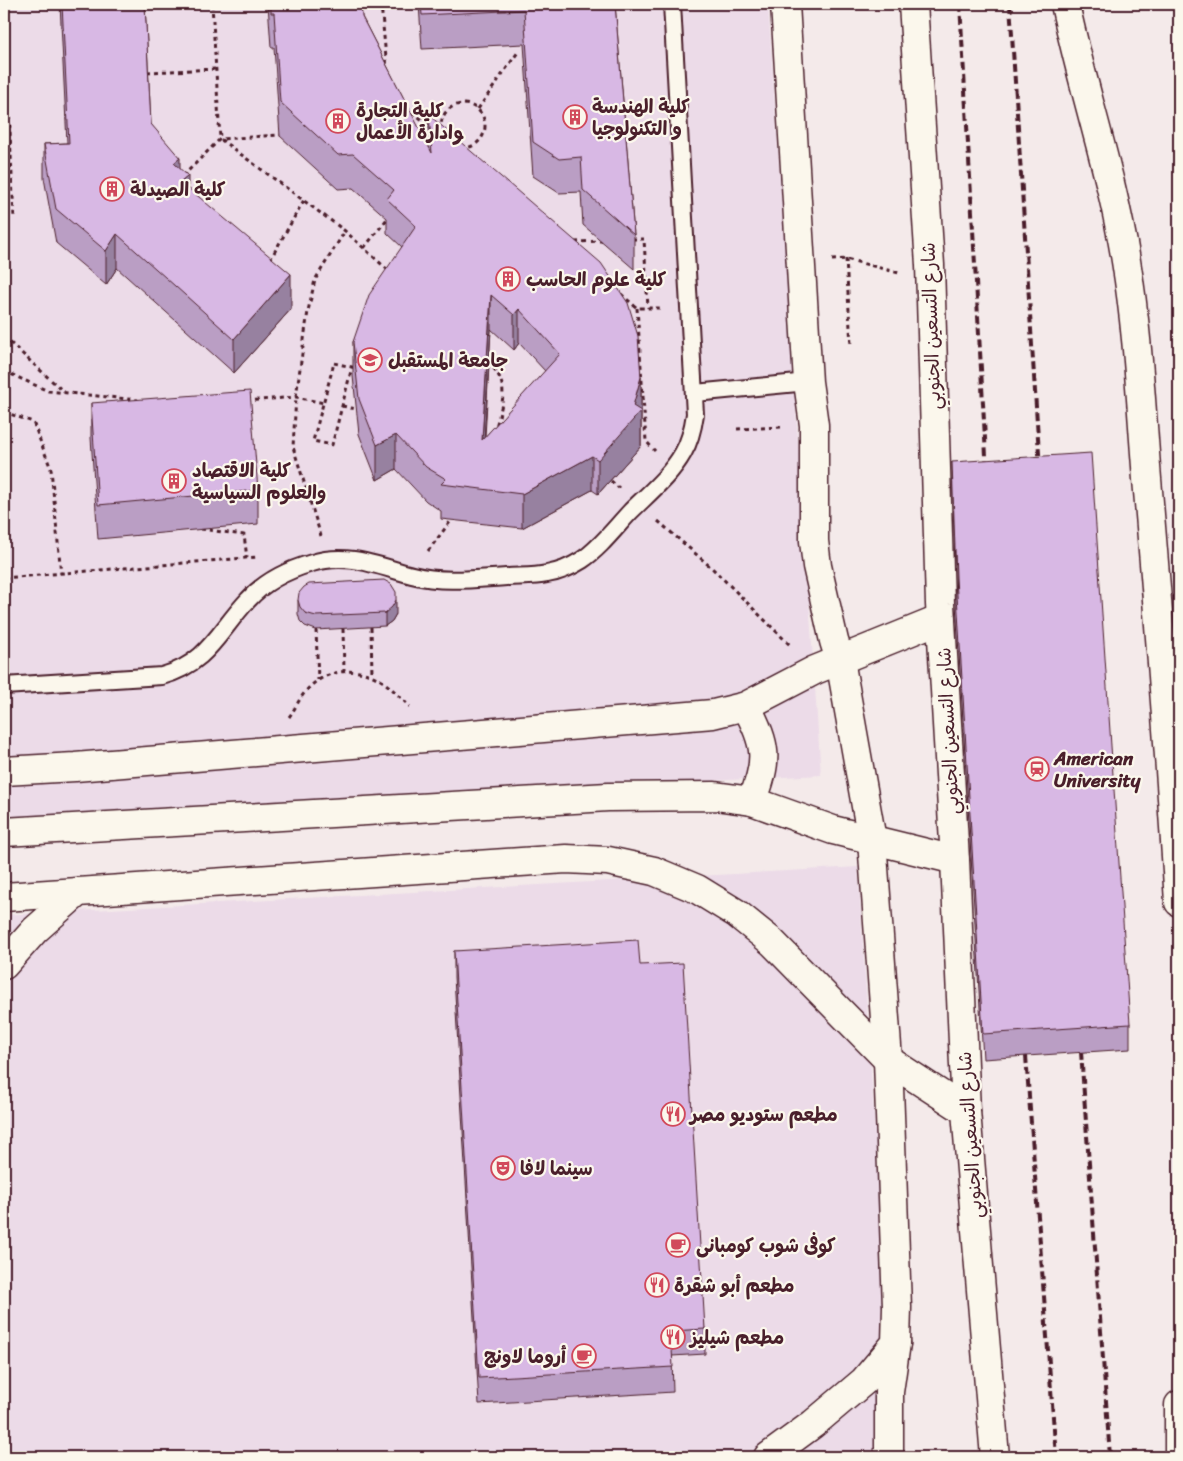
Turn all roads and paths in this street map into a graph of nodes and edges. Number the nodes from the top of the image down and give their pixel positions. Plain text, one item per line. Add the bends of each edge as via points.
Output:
1 (4, 4) edge
2 (212, 4) edge
3 (381, 4) edge
4 (672, 4) edge
5 (785, 4) edge
6 (913, 4) edge
7 (1065, 4) edge
8 (518, 52) edge
9 (216, 70) junction
10 (147, 72) edge
11 (387, 73) edge
12 (404, 105) edge
13 (478, 109) junction
14 (280, 135) edge
15 (442, 136) junction
16 (220, 139) junction
17 (449, 144) junction
18 (11, 148) junction
19 (4, 149) edge
20 (444, 150) edge
21 (463, 156) edge
22 (181, 178) edge
23 (304, 200) junction
24 (14, 219) dead end
25 (387, 219) edge
26 (345, 231) junction
27 (632, 239) edge
28 (602, 241) edge
29 (572, 242) edge
30 (364, 248) junction
31 (267, 265) edge
32 (391, 272) edge
33 (930, 281) junction
34 (615, 288) edge
35 (638, 308) junction
36 (648, 308) junction
37 (690, 310) junction
38 (4, 337) edge
39 (851, 345) dead end
40 (487, 361) edge
41 (4, 371) edge
42 (808, 382) junction
43 (64, 392) junction
44 (695, 393) junction
45 (296, 397) junction
46 (140, 400) edge
47 (247, 401) edge
48 (324, 403) junction
49 (342, 406) junction
50 (356, 409) edge
51 (4, 412) edge
52 (814, 425) junction
53 (496, 429) edge
54 (738, 429) dead end
55 (672, 469) junction
56 (453, 518) edge
57 (654, 519) dead end
58 (201, 529) edge
59 (428, 552) dead end
60 (262, 557) dead end
61 (247, 558) junction
62 (328, 560) junction
63 (61, 574) junction
64 (4, 578) edge
65 (941, 619) junction
66 (371, 627) edge
67 (343, 629) edge
68 (316, 630) edge
69 (840, 660) junction
70 (815, 670) junction
71 (344, 671) junction
72 (372, 676) junction
73 (318, 680) junction
74 (4, 686) edge
75 (746, 706) junction
76 (1173, 712) edge
77 (443, 737) junction
78 (263, 752) junction
79 (4, 771) edge
80 (752, 801) junction
81 (4, 832) edge
82 (872, 840) junction
83 (955, 860) junction
84 (78, 892) junction
85 (4, 897) edge
86 (1179, 902) edge
87 (4, 965) edge
88 (888, 1060) junction
89 (966, 1111) junction
90 (896, 1343) junction
91 (1179, 1406) edge
92 (778, 1455) edge
93 (889, 1457) edge
94 (995, 1457) edge
95 (1179, 1457) edge

1 - 18 path
2 - 9 path
3 - 11 path
4 - 37 lane
5 - 42 street
6 - 33 street, شارع التسعين الجنوبي
7 - 76 street via 1113,191 1126,261
8 - 13 path
9 - 10 path
9 - 16 path
12 - 15 path
13 - 15 path via 469,104 449,108 440,126
13 - 17 path via 484,117 484,136 468,149 458,149
14 - 16 path
15 - 17 path
16 - 22 path
16 - 23 path
17 - 20 path
17 - 21 path
18 - 19 path
18 - 24 path
23 - 26 path
23 - 31 path
25 - 30 path
26 - 30 path
26 - 45 path via 315,280
27 - 36 path via 644,239
28 - 29 path
30 - 32 path
33 - 39 path via 846,259
33 - 65 street, شارع التسعين الجنوبي
34 - 35 path
35 - 36 path
35 - 55 path via 646,441
36 - 37 path
37 - 44 lane
38 - 43 path
40 - 53 path via 502,383 504,398
41 - 43 path via 48,391
42 - 44 lane
42 - 52 street
43 - 46 path
44 - 55 lane via 692,434
45 - 47 path
45 - 48 path
45 - 62 path via 293,447
48 - 49 path via 334,363 352,368
48 - 49 path via 313,441 332,446
49 - 50 path
51 - 63 path via 33,422 51,469
52 - 54 path
52 - 69 street via 814,541
55 - 62 lane via 583,559 547,575 444,580 411,575 368,562
56 - 59 path
57 - 70 path via 712,568
58 - 61 path via 244,535
60 - 61 path
61 - 63 path
62 - 74 lane via 285,573 265,584 248,599 198,660 175,672 162,676
63 - 64 path
65 - 69 street
65 - 83 street, شارع التسعين الجنوبي
66 - 72 path
67 - 71 path
68 - 73 path
69 - 70 street
69 - 82 street
70 - 75 street
71 - 72 path via 359,671
71 - 73 path
72 - 77 path via 383,682
73 - 78 path via 306,691
75 - 77 street via 713,714
75 - 80 street via 758,728 764,752 761,778
76 - 86 street
77 - 78 street
78 - 79 street
80 - 81 street via 715,796 608,797
80 - 82 street via 833,830
82 - 83 street
82 - 88 street
83 - 89 street, شارع التسعين الجنوبي
84 - 85 street
84 - 87 street via 35,930
84 - 88 street via 566,859 608,861 654,871 697,889 736,913 772,942
88 - 89 street
88 - 90 street
89 - 94 street, شارع التسعين الجنوبي
90 - 92 street via 864,1381
90 - 93 street via 889,1392
91 - 95 street

